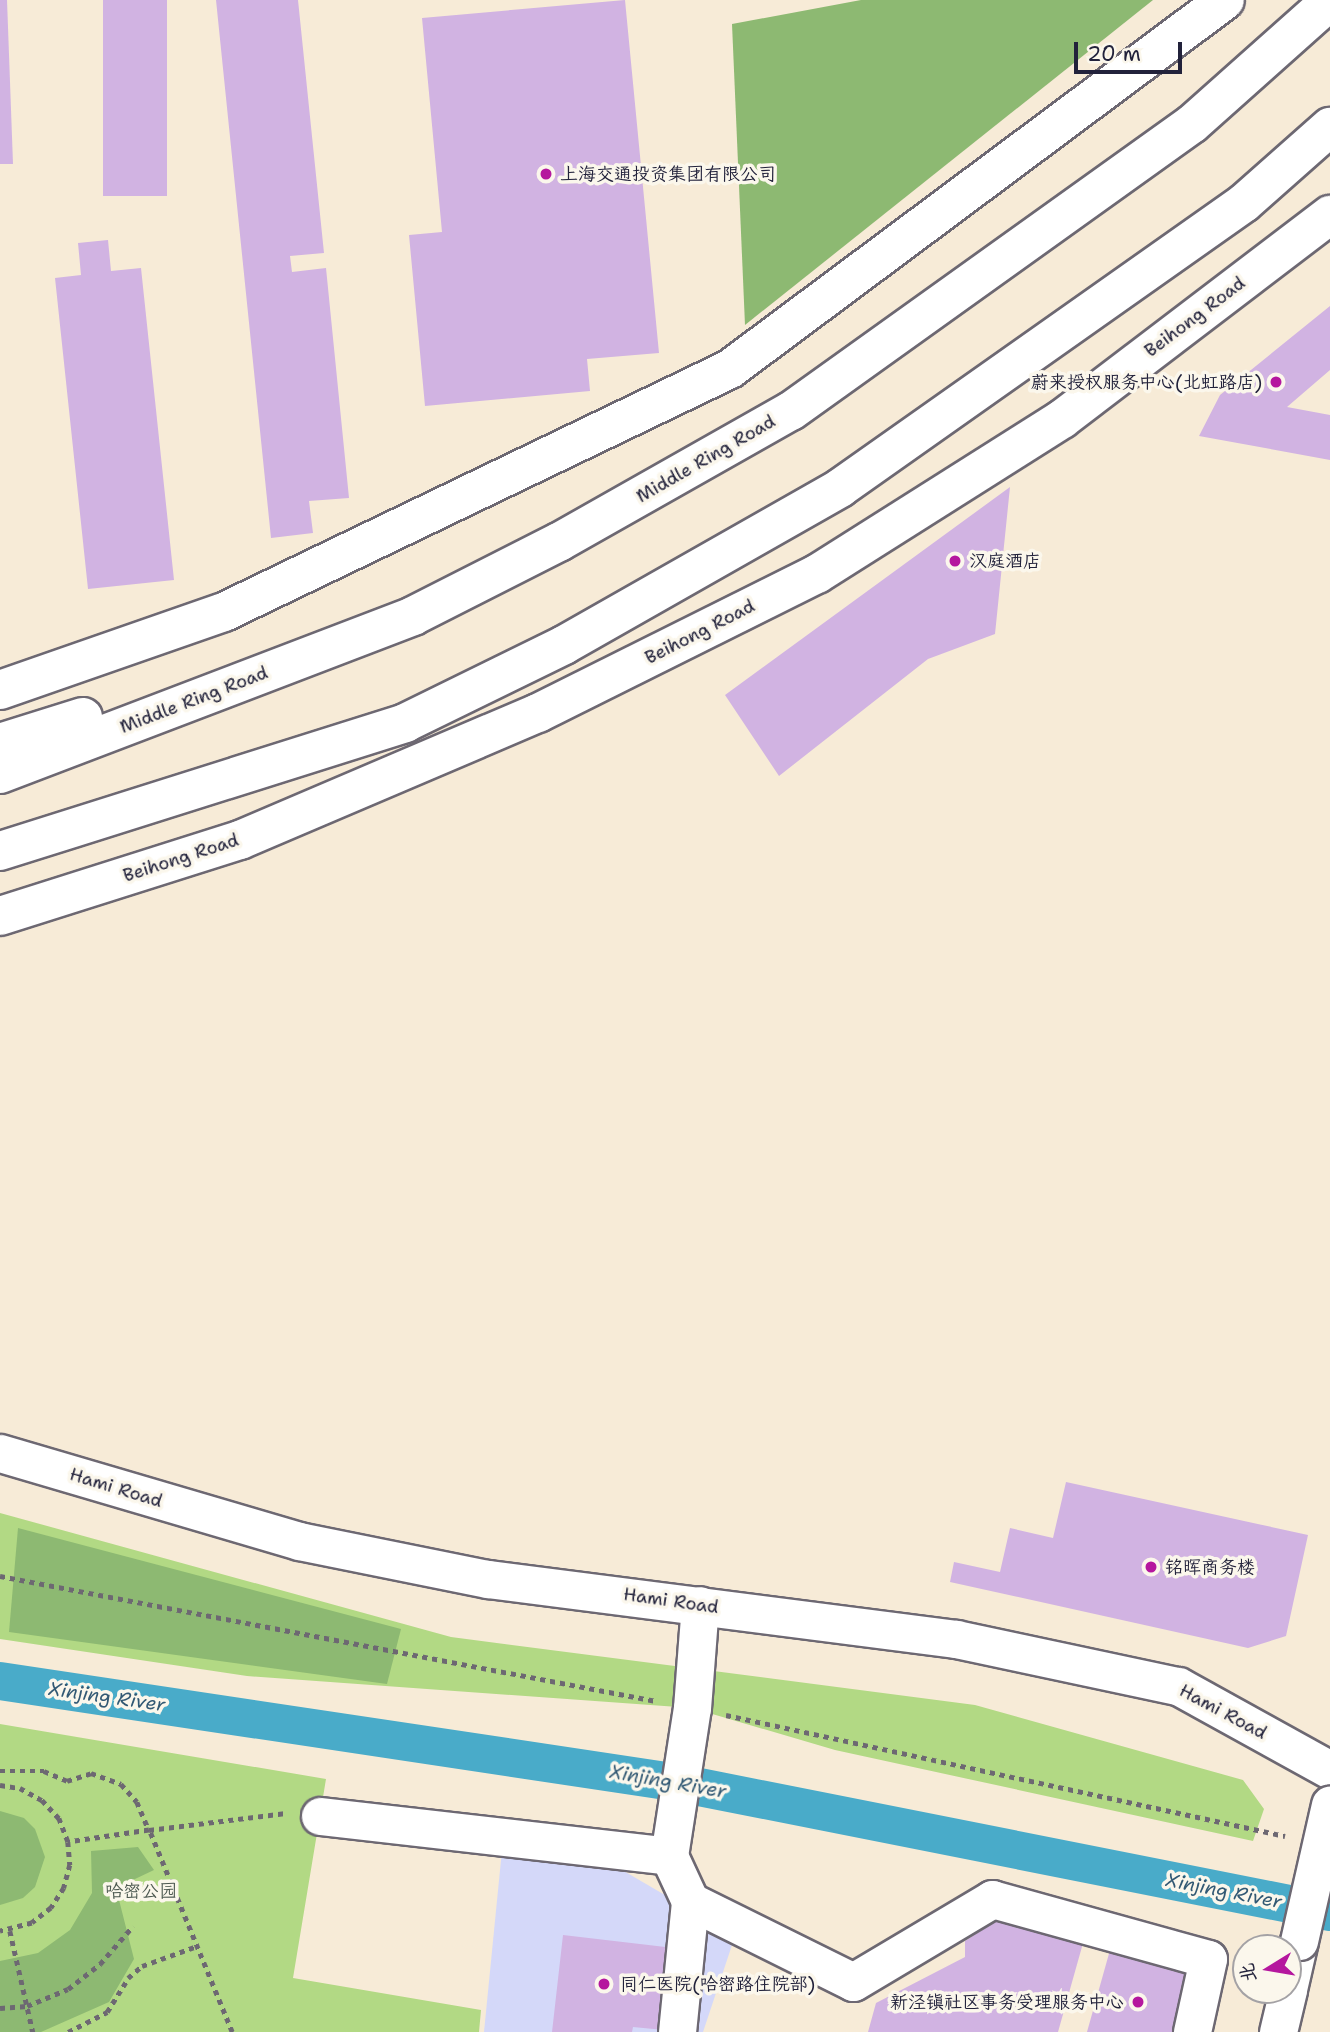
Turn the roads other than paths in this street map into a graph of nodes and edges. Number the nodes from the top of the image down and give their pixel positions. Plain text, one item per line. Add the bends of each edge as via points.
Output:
1 (1226, 0) edge
2 (1330, 1) edge
3 (1330, 127) edge
4 (1330, 215) edge
5 (413, 616) junction
6 (0, 690) edge
7 (0, 743) edge
8 (0, 774) edge
9 (0, 851) edge
10 (0, 916) edge
11 (0, 1453) edge
12 (700, 1605) junction
13 (1330, 1770) edge
14 (1330, 1804) edge
15 (320, 1816) road end
16 (669, 1856) junction
17 (690, 1901) junction
18 (1301, 1934) edge
19 (1285, 2004) edge
20 (677, 2032) edge
21 (1192, 2032) edge
22 (1278, 2032) edge

1 - 6 main road via 730,369 225,612
2 - 5 main road, Middle Ring Road via 1192,124 791,411 559,542
3 - 9 main road via 1244,203 840,488 564,645 405,723
4 - 10 main road, Beihong Road via 1062,419 817,574 538,713 240,840
5 - 7 main road
5 - 8 main road, Middle Ring Road
11 - 12 street, Hami Road via 299,1541 488,1578
12 - 13 street, Hami Road via 956,1639 1178,1686
12 - 16 street via 692,1708
14 - 18 street, bridge
15 - 16 street
16 - 17 street
17 - 20 street
17 - 21 street via 853,1982 992,1899 1208,1959
19 - 22 street

